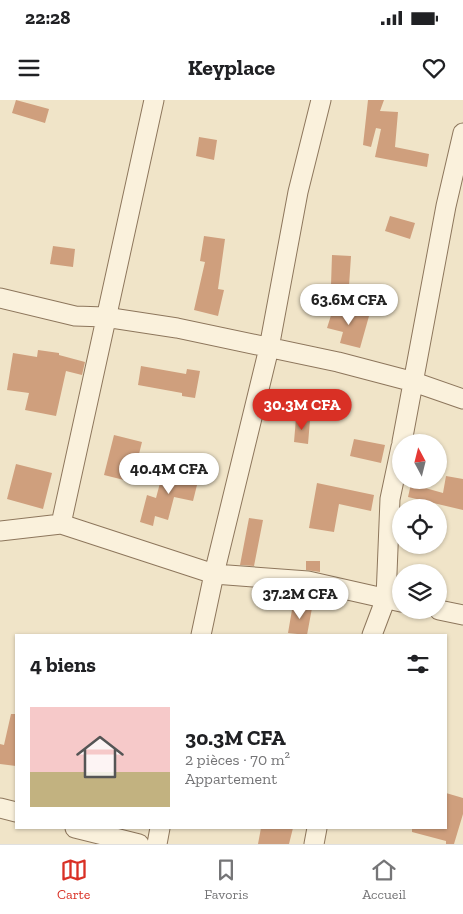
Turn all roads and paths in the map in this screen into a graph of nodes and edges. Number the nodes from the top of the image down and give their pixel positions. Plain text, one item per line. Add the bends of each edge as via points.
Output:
1 (154, 100) edge
2 (321, 100) edge
3 (463, 133) edge
4 (0, 298) edge
5 (105, 318) junction
6 (269, 348) junction
7 (414, 382) junction
8 (463, 400) edge
9 (404, 434) edge
10 (392, 489) edge
11 (61, 524) junction
12 (0, 531) edge
13 (393, 564) edge
14 (214, 574) junction
15 (392, 600) edge
16 (392, 603) edge
17 (447, 612) edge
18 (463, 615) edge
19 (201, 634) edge
20 (373, 634) edge
21 (0, 808) edge
22 (15, 812) edge
23 (79, 829) edge
24 (160, 829) edge
25 (317, 829) edge
26 (139, 844) edge
27 (157, 844) edge
28 (314, 844) edge

1 - 5 street
2 - 6 street via 298,192
3 - 7 street via 446,206
4 - 5 street via 75,316
5 - 6 street via 176,328
5 - 11 street
6 - 7 street
6 - 14 street
7 - 8 street
7 - 9 street
10 - 13 street
11 - 12 street
11 - 14 street
14 - 15 street via 308,581
14 - 19 street
16 - 20 street
17 - 18 street
21 - 22 street
23 - 26 street
24 - 27 street
25 - 28 street

